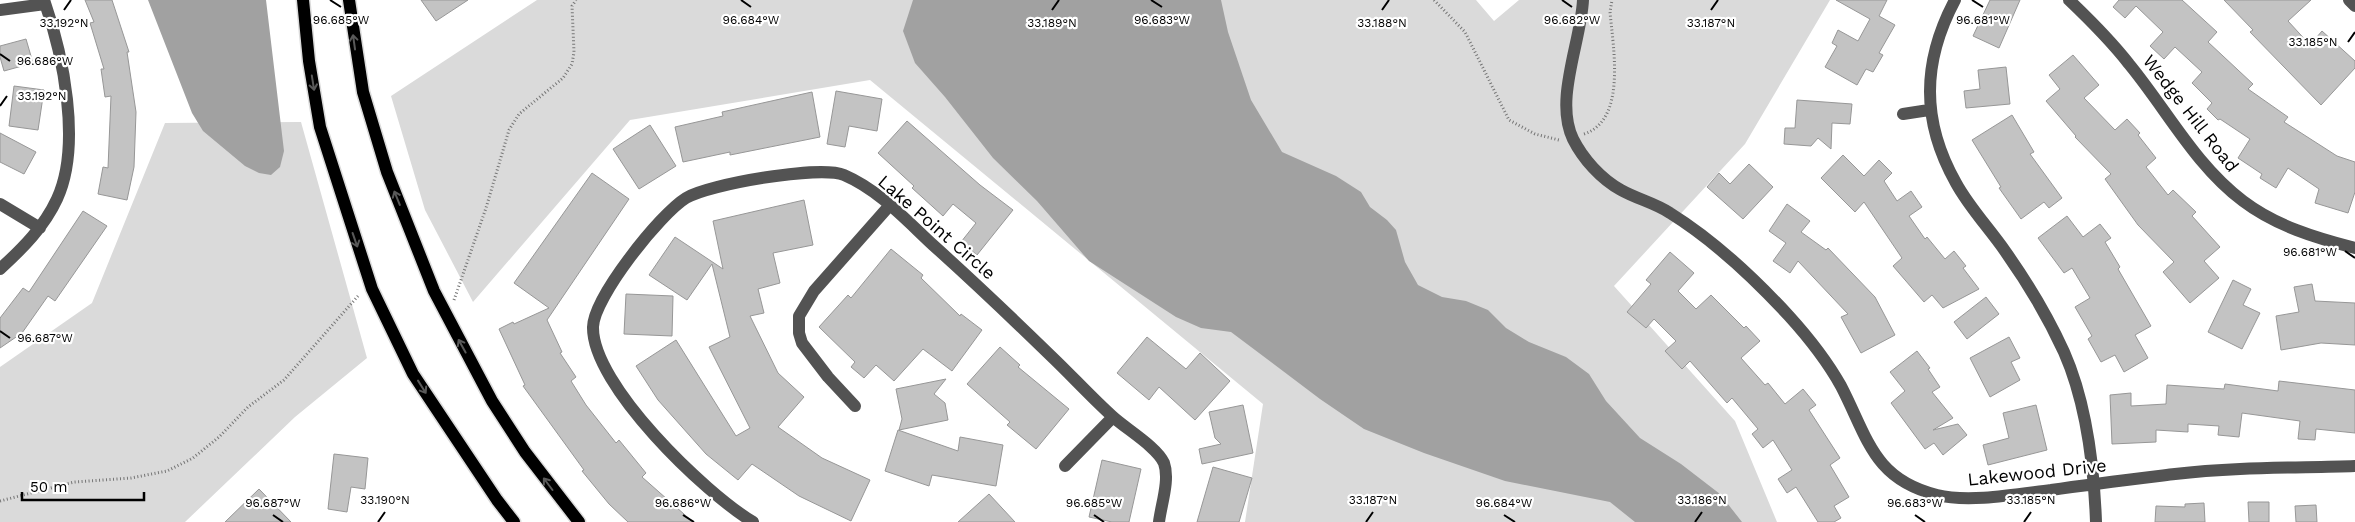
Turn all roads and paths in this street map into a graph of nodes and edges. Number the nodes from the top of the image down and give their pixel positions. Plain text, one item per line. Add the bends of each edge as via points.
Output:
1 (303, 0) edge
2 (349, 0) edge
3 (576, 0) edge
4 (1434, 0) edge
5 (1583, 0) edge
6 (1612, 0) edge
7 (1955, 0) edge
8 (2069, 0) edge
9 (2349, 0) edge
10 (45, 2) edge
11 (2355, 6) edge
12 (0, 10) edge
13 (1929, 110) junction
14 (1903, 114) dead end
15 (1577, 136) dead end
16 (1562, 141) dead end
17 (0, 204) edge
18 (890, 204) junction
19 (40, 228) junction
20 (2355, 248) edge
21 (0, 270) edge
22 (358, 296) dead end
23 (452, 306) dead end
24 (855, 406) dead end
25 (1113, 416) junction
26 (1065, 466) dead end
27 (2355, 466) edge
28 (2094, 484) junction
29 (0, 501) edge
30 (514, 522) edge
31 (579, 522) edge
32 (753, 522) edge
33 (1159, 522) edge
34 (2096, 522) edge

1 -> 30 main road via 320,127 372,289 413,374
31 -> 2 main road via 525,452 492,401 434,291 386,172 362,92
3 - 23 path via 572,6 572,64 563,78 520,114 509,130
4 - 16 path via 1465,32 1509,120 1535,134
5 - 28 street, Lakewood Drive via 1566,115 1571,135 1581,152 1606,180 1670,213 1724,253 1789,316 1841,386 1882,465 1910,486 1942,496 1985,498
6 - 15 path via 1614,95 1606,118 1593,131
7 - 13 street via 1936,44 1928,91
8 - 20 street, Wedge Hill Road via 2130,64 2213,175 2244,202 2283,225
9 - 11 street
10 - 12 street
10 - 19 street via 65,85 69,120 66,170 58,198
13 - 14 street
13 - 28 street via 1943,159 1957,185 2037,301 2064,352 2081,404
17 - 19 street
18 - 24 street via 814,291 799,316 802,343
18 - 25 street, Lake Point Circle
18 - 32 street, Lake Point Circle via 844,175 817,172 732,184 693,194 672,208 655,226 599,304 593,329 596,347 612,379 680,463 711,492
19 - 21 street
22 - 29 path via 284,380 248,407 193,458 167,471 131,478 74,482
25 - 26 street
25 - 33 street, Lake Point Circle via 1164,462
27 - 28 street, Lakewood Drive via 2179,473
28 - 34 street

